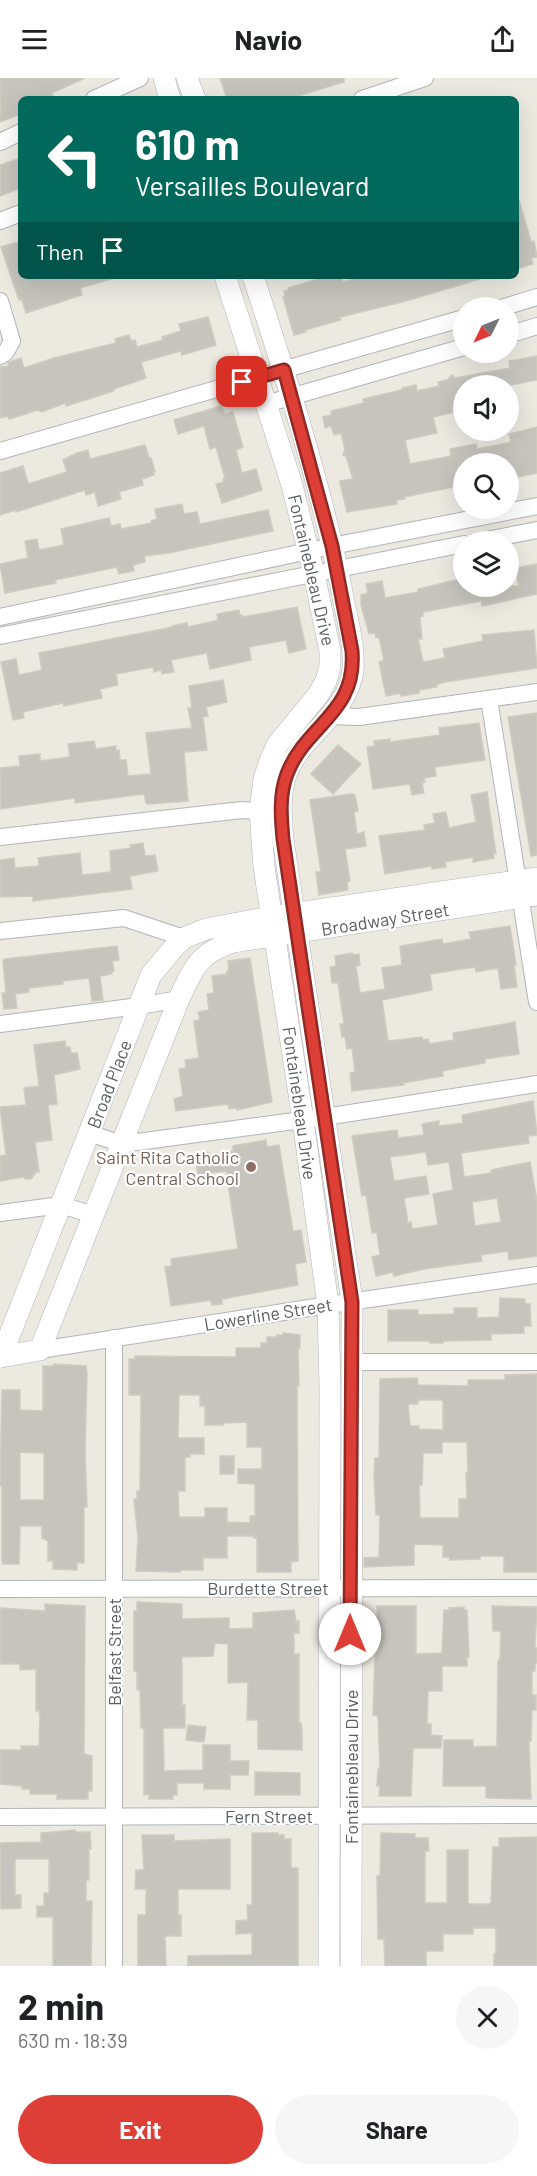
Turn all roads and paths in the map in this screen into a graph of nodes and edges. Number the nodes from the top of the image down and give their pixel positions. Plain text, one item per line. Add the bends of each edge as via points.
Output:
1 (140, 78) edge
2 (164, 78) edge
3 (188, 78) edge
4 (425, 78) edge
5 (395, 88) edge
6 (101, 96) edge
7 (169, 96) edge
8 (194, 96) edge
9 (371, 96) edge
10 (18, 133) edge
11 (0, 142) edge
12 (18, 214) edge
13 (0, 220) edge
14 (226, 279) edge
15 (254, 279) edge
16 (537, 297) edge
17 (0, 301) edge
18 (519, 302) edge
19 (453, 321) edge
20 (537, 326) edge
21 (519, 331) edge
22 (453, 350) edge
23 (0, 356) edge
24 (284, 370) junction
25 (258, 378) junction
26 (292, 397) junction
27 (266, 404) junction
28 (0, 451) edge
29 (537, 506) edge
30 (537, 530) edge
31 (519, 534) edge
32 (332, 546) junction
33 (453, 546) edge
34 (309, 553) junction
35 (337, 569) junction
36 (314, 574) junction
37 (105, 595) junction
38 (109, 615) junction
39 (0, 617) edge
40 (0, 636) edge
41 (537, 692) edge
42 (489, 699) junction
43 (330, 716) junction
44 (270, 812) junction
45 (0, 837) edge
46 (529, 888) edge
47 (296, 923) junction
48 (273, 926) junction
49 (0, 932) edge
50 (184, 938) junction
51 (233, 942) joint
52 (179, 999) junction
53 (537, 1002) edge
54 (139, 1006) junction
55 (0, 1024) edge
56 (537, 1084) edge
57 (325, 1117) junction
58 (303, 1120) junction
59 (89, 1133) junction
60 (122, 1144) junction
61 (61, 1205) junction
62 (0, 1213) edge
63 (94, 1215) junction
64 (537, 1275) edge
65 (352, 1302) junction
66 (328, 1305) junction
67 (114, 1338) junction
68 (40, 1350) junction
69 (0, 1357) edge
70 (352, 1362) junction
71 (537, 1362) edge
72 (340, 1588) junction
73 (537, 1588) edge
74 (0, 1589) edge
75 (114, 1589) junction
76 (537, 1815) edge
77 (114, 1816) junction
78 (329, 1816) junction
79 (351, 1816) junction
80 (0, 1817) edge
81 (114, 1966) edge
82 (329, 1966) edge
83 (351, 1966) edge

1 - 6 street
2 - 7 street
3 - 8 street
4 - 5 street
5 - 9 street
10 - 11 street
12 - 13 street
14 - 25 street, Fontainebleau Drive
15 - 24 street, Fontainebleau Drive
16 - 18 street
17 - 23 street via 12,340
19 - 24 street
20 - 21 street
22 - 26 street
24 - 25 street
24 - 26 street, Fontainebleau Drive
25 - 27 street, Fontainebleau Drive
25 - 28 street
26 - 27 street
26 - 32 street, Fontainebleau Drive
27 - 34 street, Fontainebleau Drive
29 - 32 street
30 - 31 street
32 - 34 street
32 - 35 street, Fontainebleau Drive
33 - 35 street
34 - 36 street, Fontainebleau Drive
34 - 37 street
35 - 36 street
35 - 43 street, Fontainebleau Drive via 353,667 349,687
36 - 38 street
36 - 44 street, Fontainebleau Drive via 330,667 318,695 277,745 264,779
37 - 38 street
37 - 39 street
38 - 40 street
41 - 42 street
42 - 43 street via 359,717
42 - 46 street
43 - 44 street, Fontainebleau Drive via 293,761 282,794
44 - 45 street via 242,810
44 - 47 street, Fontainebleau Drive via 283,839
44 - 48 street, Fontainebleau Drive via 264,867
46 - 47 street, Broadway Street
46 - 53 street
47 - 48 street, Broadway Street
47 - 57 street, Fontainebleau Drive
48 - 50 street, Broad Place via 206,929
48 - 51 street, Broadway Street
48 - 58 street, Fontainebleau Drive
49 - 50 street via 124,918
50 - 54 street, Broad Place via 151,975
51 - 52 street, Broad Place via 205,955
52 - 54 street
52 - 60 street, Broad Place
54 - 55 street
54 - 59 street, Broad Place
56 - 57 street
57 - 58 street
57 - 65 street, Fontainebleau Drive
58 - 60 street
58 - 66 street, Fontainebleau Drive
59 - 60 street
59 - 61 street, Broad Place
60 - 63 street, Broad Place
61 - 62 street
61 - 63 street
61 - 69 street, Broad Place
63 - 68 street, Broad Place
64 - 65 street, Lowerline Street
65 - 66 street, Lowerline Street
65 - 70 street, Fontainebleau Drive
66 - 67 street, Lowerline Street
66 - 72 street, Fontainebleau Drive
67 - 68 street, Lowerline Street
67 - 75 street, Belfast Street
68 - 69 street, Lowerline Street
70 - 71 street
70 - 72 street, Fontainebleau Drive
72 - 73 street, Burdette Street
72 - 75 street, Burdette Street
72 - 78 street, Fontainebleau Drive
72 - 79 street, Fontainebleau Drive
74 - 75 street, Burdette Street
75 - 77 street, Belfast Street
76 - 79 street, Fern Street
77 - 78 street, Fern Street
77 - 80 street, Fern Street
77 - 81 street, Belfast Street
78 - 79 street, Fern Street
78 - 82 street, Fontainebleau Drive
79 - 83 street, Fontainebleau Drive

